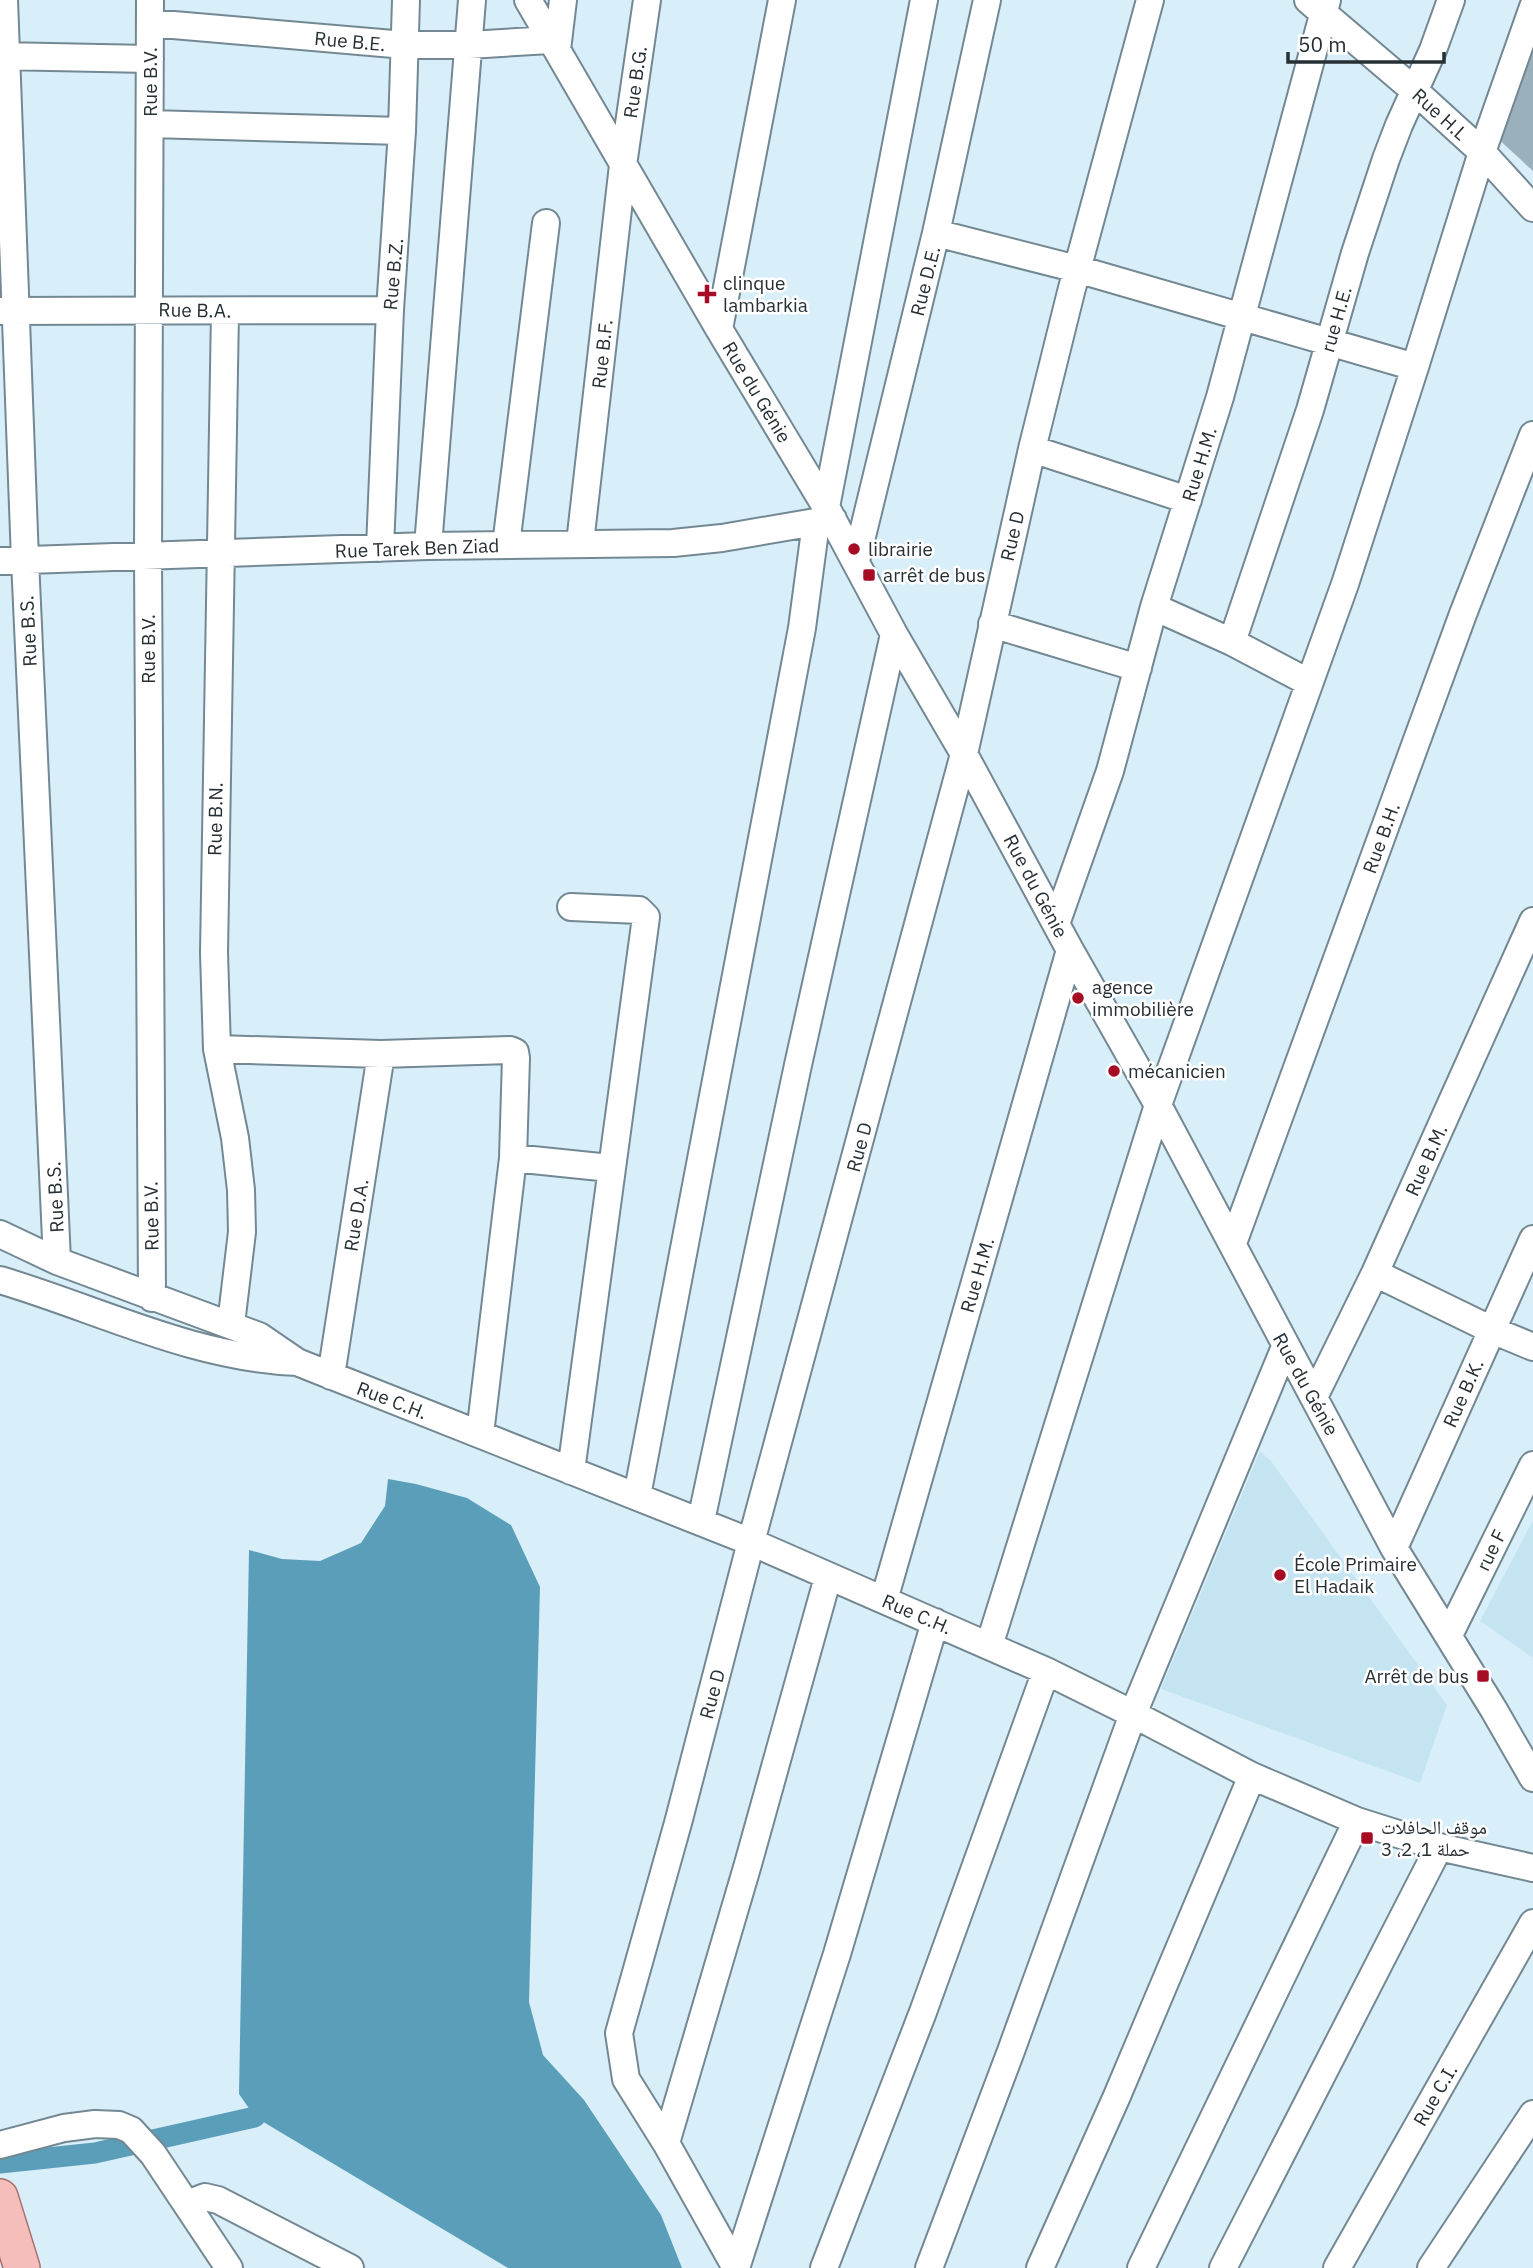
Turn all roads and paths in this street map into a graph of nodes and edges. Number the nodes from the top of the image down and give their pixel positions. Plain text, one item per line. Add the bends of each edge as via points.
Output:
1 (4, 0) edge
2 (406, 0) edge
3 (472, 0) edge
4 (528, 0) edge
5 (563, 0) edge
6 (647, 0) edge
7 (782, 0) edge
8 (924, 0) edge
9 (987, 0) edge
10 (1150, 0) edge
11 (1451, 0) edge
12 (1319, 5) edge
13 (1533, 7) edge
14 (150, 11) edge
15 (554, 45) junction
16 (405, 46) junction
17 (469, 46) junction
18 (2, 56) edge
19 (150, 59) junction
20 (1415, 92) junction
21 (150, 124) junction
22 (402, 131) junction
23 (1482, 152) junction
24 (622, 165) junction
25 (1533, 208) edge
26 (546, 223) dead end
27 (936, 233) junction
28 (1077, 269) junction
29 (150, 310) junction
30 (390, 310) junction
31 (8, 311) edge
32 (225, 311) junction
33 (1242, 317) junction
34 (719, 329) junction
35 (1329, 342) junction
36 (1415, 367) junction
37 (1532, 442) edge
38 (1031, 449) junction
39 (1188, 500) junction
40 (825, 516) junction
41 (580, 543) junction
42 (506, 545) junction
43 (428, 547) junction
44 (380, 548) junction
45 (222, 553) junction
46 (148, 555) junction
47 (13, 561) edge
48 (856, 561) junction
49 (1154, 607) junction
50 (992, 624) junction
51 (894, 634) junction
52 (1232, 642) junction
53 (1138, 668) junction
54 (1308, 682) junction
55 (964, 754) junction
56 (571, 907) dead end
57 (1533, 921) edge
58 (1056, 924) junction
59 (1070, 950) junction
60 (217, 1049) junction
61 (381, 1054) junction
62 (1158, 1105) junction
63 (513, 1158) junction
64 (610, 1168) junction
65 (0, 1234) edge
66 (1533, 1239) edge
67 (1233, 1243) junction
68 (57, 1261) junction
69 (1375, 1273) junction
70 (0, 1280) edge
71 (152, 1298) junction
72 (231, 1324) junction
73 (1492, 1330) junction
74 (1533, 1346) edge
75 (1285, 1347) junction
76 (297, 1362) junction
77 (331, 1376) junction
78 (1314, 1397) junction
79 (480, 1434) junction
80 (1533, 1465) edge
81 (570, 1471) junction
82 (637, 1496) junction
83 (701, 1521) junction
84 (751, 1542) junction
85 (1394, 1548) junction
86 (828, 1577) junction
87 (884, 1600) junction
88 (935, 1622) junction
89 (1449, 1635) junction
90 (989, 1646) junction
91 (1046, 1671) junction
92 (1133, 1714) junction
93 (1252, 1776) junction
94 (1533, 1778) edge
95 (1357, 1821) junction
96 (1439, 1847) junction
97 (1533, 1868) edge
98 (1533, 1923) edge
99 (1533, 2114) edge
100 (666, 2144) junction
101 (0, 2145) edge
102 (0, 2197) edge
103 (187, 2204) junction
104 (22, 2268) edge
105 (229, 2268) edge
106 (350, 2268) edge
107 (736, 2268) edge
108 (824, 2268) edge
109 (929, 2268) edge
110 (1040, 2268) edge
111 (1140, 2268) edge
112 (1223, 2268) edge
113 (1337, 2268) edge
114 (1431, 2268) edge

1 - 18 street, Rue B.S.
2 - 16 street, Rue B.Z.
3 - 17 street
4 - 15 street, Rue du Génie
5 - 15 street
6 - 24 street, Rue B.G.
7 - 34 street
8 - 40 street
9 - 27 street, Rue D.E.
10 - 28 street, Rue D
11 - 20 street, rue H.E.
12 - 20 street, Rue H.L
12 - 33 street, Rue H.M.
13 - 23 street
14 - 16 street, Rue B.E.
14 - 19 street, Rue B.V.
15 - 17 street, Rue B.E.
15 - 24 street, Rue du Génie
16 - 17 street, Rue B.E.
16 - 22 street, Rue B.Z.
17 - 43 street
18 - 19 street
18 - 31 street, Rue B.S.
19 - 21 street, Rue B.V.
20 - 23 street, Rue H.L
20 - 35 street, rue H.E. via 1386,159
21 - 22 street
21 - 29 street, Rue B.V.
22 - 30 street, Rue B.Z.
23 - 25 street, Rue H.L
23 - 36 street
24 - 34 street, Rue du Génie
24 - 41 street, Rue B.F.
26 - 42 street
27 - 28 street
27 - 48 street, Rue D.E.
28 - 33 street
28 - 38 street, Rue D
29 - 31 street, Rue B.A.
29 - 32 street, Rue B.A.
29 - 46 street, Rue B.V.
30 - 32 street, Rue B.A.
30 - 44 street, Rue B.Z.
31 - 47 street, Rue B.S.
32 - 45 street, Rue B.N.
33 - 35 street
33 - 39 street, Rue H.M.
34 - 40 street, Rue du Génie
35 - 36 street
35 - 52 street, rue H.E. via 1286,487
36 - 54 street
37 - 67 street, Rue B.H. via 1449,653
38 - 39 street
38 - 50 street, Rue D
39 - 49 street, Rue H.M.
40 - 41 street, Rue Tarek Ben Ziad via 722,538
40 - 48 street, Rue du Génie
40 - 82 street
41 - 42 street, Rue Tarek Ben Ziad
42 - 43 street, Rue Tarek Ben Ziad
43 - 44 street, Rue Tarek Ben Ziad
44 - 45 street, Rue Tarek Ben Ziad
45 - 46 street, Rue Tarek Ben Ziad
45 - 60 street, Rue B.N. via 215,836
46 - 47 street, Rue Tarek Ben Ziad
46 - 71 street, Rue B.V.
47 - 68 street, Rue B.S.
48 - 51 street, Rue du Génie
49 - 52 street
49 - 53 street, Rue H.M.
50 - 53 street
50 - 55 street, Rue D
51 - 55 street, Rue du Génie
51 - 83 street
52 - 54 street
53 - 58 street, Rue H.M. via 1110,771
54 - 62 street
55 - 58 street, Rue du Génie
55 - 84 street, Rue D
56 - 64 street via 639,910 646,917
57 - 69 street, Rue B.M.
58 - 59 street, Rue du Génie
59 - 62 street, Rue du Génie
59 - 87 street, Rue H.M.
60 - 61 street
60 - 72 street, Rue B.N. via 241,1190 242,1232
61 - 63 street via 515,1052
61 - 77 street, Rue D.A.
62 - 67 street, Rue du Génie
62 - 90 street
63 - 64 street
63 - 79 street
64 - 81 street
65 - 68 street, Rue C.H.
66 - 73 street, Rue B.K.
67 - 75 street, Rue du Génie
68 - 71 street, Rue C.H.
69 - 73 street
69 - 78 street, Rue B.M.
70 - 76 street, Rue C.H. via 179,1341 261,1361
71 - 72 street, Rue C.H.
72 - 76 street, Rue C.H. via 259,1336
73 - 74 street
73 - 85 street, Rue B.K.
75 - 78 street, Rue du Génie
75 - 92 street
76 - 77 street, Rue C.H.
77 - 79 street, Rue C.H.
78 - 85 street, Rue du Génie
79 - 81 street, Rue C.H.
80 - 89 street, rue F
81 - 82 street, Rue C.H.
82 - 83 street, Rue C.H.
83 - 84 street, Rue C.H.
84 - 86 street, Rue C.H.
84 - 100 street, Rue D via 620,2034 626,2079
85 - 89 street, Rue du Génie
86 - 87 street, Rue C.H.
86 - 100 street
87 - 88 street, Rue C.H.
88 - 90 street, Rue C.H.
88 - 107 street via 837,1954
89 - 94 street, Rue du Génie
90 - 91 street, Rue C.H.
91 - 92 street, Rue C.H.
91 - 108 street via 923,2012
92 - 93 street, Rue C.H.
92 - 109 street
93 - 95 street, Rue C.H.
93 - 110 street
95 - 96 street, Rue C.H.
95 - 111 street
96 - 97 street, Rue C.H.
96 - 112 street
98 - 113 street, Rue C.I.
99 - 114 street
100 - 107 street, Rue D
101 - 103 street via 64,2128 119,2125 131,2130 153,2154
102 - 104 main road
103 - 105 street
103 - 106 street via 205,2197 218,2200

